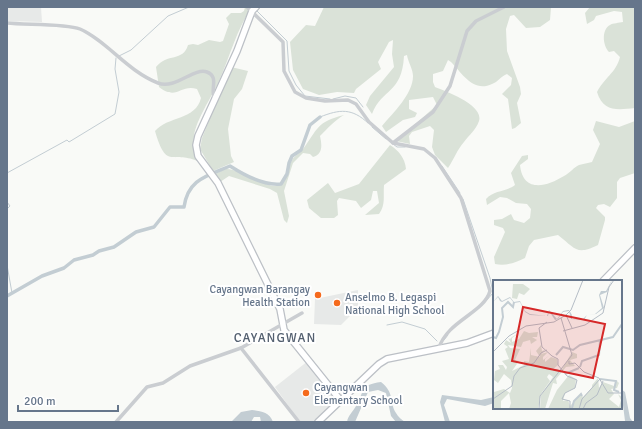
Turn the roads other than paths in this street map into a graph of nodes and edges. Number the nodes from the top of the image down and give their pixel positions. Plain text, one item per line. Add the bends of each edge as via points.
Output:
1 (504, 7) edge
2 (252, 8) edge
3 (7, 23) edge
4 (215, 100) junction
5 (393, 143) junction
6 (635, 248) edge
7 (604, 280) edge
8 (302, 313) dead end
9 (282, 324) junction
10 (493, 333) edge
11 (241, 348) junction
12 (439, 348) junction
13 (341, 401) junction
14 (116, 422) edge
15 (299, 422) edge
16 (318, 422) edge

1 - 5 street via 481,18 467,31 450,86 438,106 434,112
2 - 4 street via 237,51
2 - 5 street via 283,42 284,71 295,92 306,98 325,101 348,100 356,104 369,122
3 - 4 street via 79,29 91,35 130,68 158,84 174,83 206,72 214,81
4 - 9 street via 198,136 198,156 218,183 280,309
5 - 12 street via 424,149 435,158 461,198 489,285 488,296 450,329
6 - 7 street
8 - 9 street
9 - 11 street
9 - 13 street via 284,330
10 - 12 street via 467,343
11 - 14 street via 190,366 163,383 147,388
11 - 15 street
12 - 13 street via 387,359
13 - 16 street

